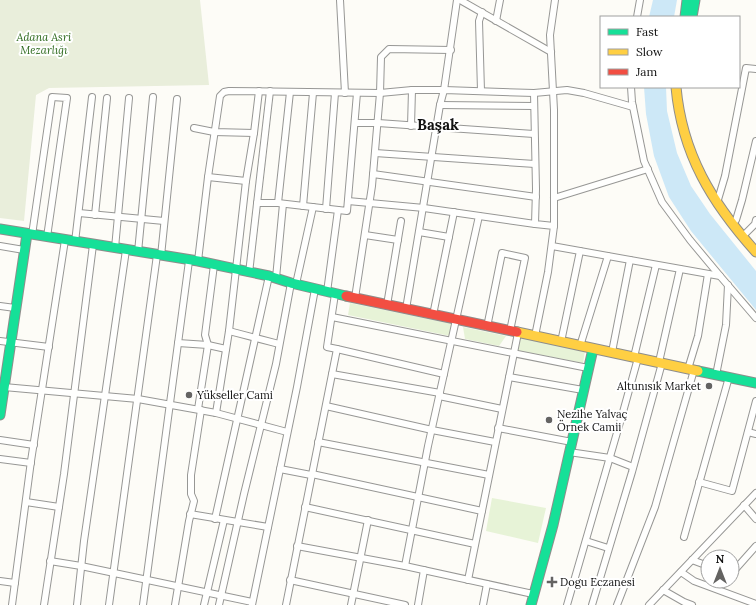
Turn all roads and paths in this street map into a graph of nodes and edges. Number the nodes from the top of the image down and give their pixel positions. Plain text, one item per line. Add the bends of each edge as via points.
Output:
1 (340, 0) edge
2 (459, 0) edge
3 (500, 0) edge
4 (555, 0) edge
5 (640, 0) edge
6 (688, 0) edge
7 (695, 0) edge
8 (482, 12) junction
9 (637, 16) edge
10 (685, 16) edge
11 (692, 16) edge
12 (496, 21) junction
13 (451, 50) junction
14 (551, 52) junction
15 (756, 69) edge
16 (632, 88) edge
17 (676, 88) edge
18 (682, 88) edge
19 (412, 90) junction
20 (444, 90) junction
21 (259, 91) junction
22 (270, 91) junction
23 (481, 91) junction
24 (553, 91) junction
25 (290, 92) junction
26 (313, 93) junction
27 (335, 93) junction
28 (345, 93) junction
29 (357, 93) junction
30 (380, 93) junction
31 (534, 93) junction
32 (92, 97) dead end
33 (153, 97) dead end
34 (107, 98) dead end
35 (129, 98) dead end
36 (177, 99) dead end
37 (440, 105) junction
38 (534, 106) junction
39 (633, 107) junction
40 (356, 123) junction
41 (378, 123) junction
42 (411, 126) junction
43 (194, 128) dead end
44 (437, 128) junction
45 (214, 132) junction
46 (254, 133) junction
47 (534, 134) junction
48 (756, 141) edge
49 (375, 152) junction
50 (432, 156) junction
51 (535, 164) junction
52 (648, 169) junction
53 (373, 174) junction
54 (208, 178) junction
55 (246, 181) junction
56 (428, 181) junction
57 (536, 196) junction
58 (554, 198) junction
59 (718, 199) junction
60 (348, 201) junction
61 (257, 203) junction
62 (370, 203) junction
63 (281, 204) junction
64 (303, 206) junction
65 (312, 207) junction
66 (424, 208) junction
67 (326, 209) junction
68 (338, 210) junction
69 (454, 212) junction
70 (79, 213) junction
71 (95, 214) junction
72 (479, 216) junction
73 (118, 217) junction
74 (141, 219) junction
75 (736, 220) junction
76 (756, 220) edge
77 (164, 221) junction
78 (401, 222) dead end
79 (535, 224) junction
80 (554, 226) junction
81 (0, 229) edge
82 (419, 232) junction
83 (746, 233) junction
84 (29, 234) junction
85 (365, 235) junction
86 (47, 237) junction
87 (449, 237) junction
88 (65, 240) junction
89 (398, 240) junction
90 (75, 242) junction
91 (93, 245) junction
92 (756, 245) edge
93 (0, 246) edge
94 (552, 246) junction
95 (114, 248) junction
96 (24, 250) junction
97 (126, 250) junction
98 (580, 251) junction
99 (138, 252) junction
100 (756, 252) edge
101 (159, 255) junction
102 (608, 256) junction
103 (630, 260) junction
104 (194, 261) junction
105 (214, 265) junction
106 (656, 265) junction
107 (680, 269) junction
108 (236, 270) junction
109 (249, 273) junction
110 (708, 274) junction
111 (720, 276) junction
112 (273, 277) junction
113 (294, 284) junction
114 (728, 284) junction
115 (315, 289) junction
116 (331, 293) junction
117 (355, 298) junction
118 (387, 305) junction
119 (0, 306) edge
120 (15, 308) junction
121 (406, 309) junction
122 (433, 315) junction
123 (332, 317) junction
124 (756, 318) edge
125 (457, 320) junction
126 (487, 327) junction
127 (229, 331) junction
128 (514, 332) junction
129 (535, 336) junction
130 (256, 337) junction
131 (0, 341) edge
132 (452, 341) junction
133 (561, 342) junction
134 (10, 343) junction
135 (178, 343) junction
136 (279, 344) junction
137 (208, 345) junction
138 (580, 346) junction
139 (49, 347) junction
140 (337, 349) junction
141 (593, 349) junction
142 (226, 350) junction
143 (612, 352) junction
144 (514, 353) junction
145 (636, 358) junction
146 (660, 363) junction
147 (588, 368) junction
148 (691, 369) junction
149 (332, 374) junction
150 (444, 374) junction
151 (716, 375) junction
152 (509, 376) junction
153 (729, 377) junction
154 (756, 383) edge
155 (4, 387) junction
156 (583, 390) junction
157 (42, 392) junction
158 (74, 393) junction
159 (440, 394) junction
160 (105, 396) junction
161 (138, 399) junction
162 (756, 400) edge
163 (170, 405) junction
164 (326, 406) junction
165 (502, 409) junction
166 (199, 410) junction
167 (216, 413) junction
168 (0, 415) edge
169 (236, 418) junction
170 (260, 425) junction
171 (498, 428) junction
172 (432, 430) junction
173 (287, 432) junction
174 (748, 432) junction
175 (756, 434) edge
176 (0, 440) edge
177 (318, 442) junction
178 (495, 442) junction
179 (572, 442) junction
180 (34, 445) junction
181 (569, 452) junction
182 (610, 458) junction
183 (0, 460) edge
184 (31, 463) junction
185 (425, 463) junction
186 (633, 467) junction
187 (280, 469) junction
188 (312, 474) junction
189 (489, 475) junction
190 (699, 482) junction
191 (756, 493) edge
192 (418, 497) junction
193 (26, 502) junction
194 (744, 505) junction
195 (59, 507) junction
196 (305, 507) junction
197 (482, 511) junction
198 (190, 514) junction
199 (215, 519) junction
200 (756, 519) edge
201 (224, 520) junction
202 (368, 520) junction
203 (238, 522) junction
204 (268, 527) junction
205 (412, 530) junction
206 (684, 537) dead end
207 (586, 541) junction
208 (475, 544) junction
209 (297, 546) junction
210 (756, 546) edge
211 (608, 548) junction
212 (361, 558) junction
213 (692, 560) junction
214 (50, 561) junction
215 (700, 563) edge
216 (740, 564) edge
217 (81, 566) junction
218 (405, 566) junction
219 (424, 570) junction
220 (681, 572) junction
221 (113, 573) junction
222 (146, 580) junction
223 (290, 580) junction
224 (468, 580) junction
225 (0, 582) edge
226 (15, 584) junction
227 (487, 584) junction
228 (177, 587) junction
229 (663, 590) junction
230 (207, 593) junction
231 (354, 594) junction
232 (534, 594) junction
233 (222, 596) junction
234 (755, 602) edge
235 (252, 604) edge
236 (12, 605) edge
237 (44, 605) edge
238 (77, 605) edge
239 (109, 605) edge
240 (143, 605) edge
241 (175, 605) edge
242 (204, 605) edge
243 (219, 605) edge
244 (286, 605) edge
245 (351, 605) edge
246 (405, 605) edge
247 (418, 605) edge
248 (483, 605) edge
249 (530, 605) edge
250 (568, 605) edge
251 (592, 605) edge
252 (617, 605) edge
253 (649, 605) edge
254 (692, 605) edge

1 - 28 street
2 - 8 street
2 - 13 street
3 - 12 street
4 - 14 street via 550,35
5 - 9 street
6 - 10 main road
7 - 11 main road
8 - 12 street
8 - 23 street via 479,21
12 - 14 street
13 - 20 street
13 - 30 street via 389,49 381,58
14 - 24 street
15 - 59 street via 746,68 725,176
16 - 39 street
17 - 59 main road via 683,132 692,157
18 - 59 main road via 691,138
19 - 20 street
19 - 30 street
19 - 42 street
20 - 23 street
20 - 37 street
21 - 22 street
21 - 45 street via 229,91 222,94
21 - 46 street
22 - 25 street
22 - 61 street
23 - 31 street
24 - 31 street
24 - 39 street via 576,91
24 - 58 street
25 - 26 street
25 - 63 street
26 - 27 street
26 - 64 street
27 - 28 street
27 - 67 street
28 - 29 street
29 - 30 street
29 - 40 street
30 - 41 street
31 - 38 street
32 - 70 street
33 - 74 street
34 - 71 street
35 - 73 street
36 - 77 street
37 - 38 street
37 - 44 street
38 - 47 street
39 - 52 street
40 - 41 street
40 - 60 street
41 - 42 street
41 - 49 street
42 - 44 street
43 - 45 street
44 - 47 street
44 - 50 street
45 - 46 street
45 - 54 street
46 - 55 street
47 - 51 street
48 - 75 street
49 - 50 street
49 - 53 street
50 - 51 street
50 - 56 street
51 - 57 street
52 - 58 street
52 - 111 street via 662,202
53 - 56 street
53 - 62 street
54 - 55 street
54 - 104 street
55 - 108 street
56 - 57 street
56 - 66 street
57 - 79 street
58 - 80 street
59 - 75 main road
59 - 100 main road via 727,218
60 - 62 street
60 - 68 street via 346,211
61 - 63 street
61 - 109 street
62 - 66 street
62 - 85 street
63 - 64 street
63 - 112 street
64 - 65 street
65 - 67 street
65 - 113 street
66 - 69 street
66 - 82 street
67 - 68 street
68 - 116 street
69 - 72 street
69 - 87 street
70 - 71 street
70 - 90 street
71 - 73 street
72 - 79 street
72 - 125 street
73 - 74 street
73 - 95 street
74 - 77 street
74 - 99 street
75 - 83 main road
76 - 83 street
77 - 101 street
78 - 89 street
79 - 80 street
80 - 94 street
81 - 84 main road
82 - 87 street
82 - 121 street
83 - 92 main road
84 - 86 main road
84 - 86 street via 52,97 67,98
84 - 96 main road
85 - 89 street
85 - 117 street
86 - 88 main road
87 - 122 street
88 - 90 main road
88 - 139 street
89 - 118 street
90 - 91 main road
91 - 95 main road
91 - 158 street
93 - 96 street
94 - 98 street
94 - 129 street
95 - 97 main road
96 - 120 main road
97 - 99 main road
97 - 160 street
98 - 102 street
98 - 133 street
99 - 101 main road
101 - 104 main road
101 - 161 street
102 - 103 street
102 - 138 street
103 - 106 street
103 - 143 street
104 - 105 main road
104 - 135 street
105 - 108 main road
105 - 137 street via 204,335
106 - 107 street
106 - 145 street
107 - 110 street
107 - 146 street
108 - 109 main road
108 - 127 street
109 - 112 main road
110 - 111 street
110 - 148 street
111 - 114 street
112 - 113 main road
112 - 130 street
113 - 115 main road
113 - 136 street
114 - 124 street
114 - 151 street via 726,325
115 - 116 main road
115 - 173 street
116 - 117 main road
116 - 123 street
117 - 118 main road
118 - 121 main road
119 - 120 street
120 - 134 main road
121 - 122 main road
122 - 125 main road
123 - 132 street
123 - 140 street via 327,347
125 - 126 main road
125 - 132 street
126 - 128 main road
126 - 128 street via 502,253 525,258
127 - 130 street
127 - 142 street
128 - 129 main road
128 - 144 street
129 - 133 main road
130 - 136 street
130 - 169 street
131 - 134 street
132 - 144 street
132 - 150 street
133 - 138 main road
134 - 139 street
134 - 155 main road
135 - 137 street
135 - 163 street
136 - 170 street
137 - 142 street
137 - 166 street
138 - 141 main road
139 - 157 street
140 - 149 street
140 - 150 street
141 - 143 main road
141 - 147 main road
142 - 167 street
143 - 145 main road
144 - 147 street
144 - 152 street
145 - 146 main road
145 - 182 street
146 - 148 main road
146 - 186 street
147 - 156 main road
148 - 151 main road
148 - 252 street via 655,507
149 - 159 street
149 - 164 street
150 - 159 street
151 - 153 main road
152 - 156 street
152 - 165 street
153 - 154 main road
153 - 190 street
155 - 157 street
155 - 168 main road
156 - 179 main road
157 - 158 street
157 - 180 street
158 - 160 street
158 - 195 street
159 - 165 street
159 - 172 street
160 - 161 street
160 - 217 street
161 - 163 street
161 - 221 street
162 - 174 street
163 - 166 street
163 - 222 street
164 - 172 street
164 - 177 street
165 - 171 street
166 - 167 street
166 - 198 street via 191,475 191,494 194,501
167 - 169 street
169 - 170 street
169 - 199 street
170 - 173 street
170 - 203 street
171 - 178 street
171 - 179 street
172 - 178 street
172 - 185 street
173 - 187 street
174 - 175 street
174 - 190 street via 732,490
176 - 180 street
177 - 185 street
177 - 188 street
178 - 189 street
179 - 181 main road
180 - 184 street
181 - 182 street
181 - 232 main road
182 - 186 street
182 - 207 street
183 - 184 street
184 - 193 street
185 - 189 street
185 - 192 street
186 - 211 street
187 - 188 street
187 - 204 street
188 - 192 street
188 - 196 street
189 - 197 street
190 - 206 street
191 - 194 street
192 - 197 street
192 - 205 street
193 - 195 street
193 - 226 street
194 - 200 street
194 - 213 street
195 - 214 street
196 - 202 street
196 - 209 street
197 - 208 street
198 - 199 street
198 - 228 street
199 - 201 street
201 - 203 street
201 - 230 street
202 - 205 street
202 - 212 street
203 - 204 street
203 - 233 street
204 - 235 street
205 - 208 street
205 - 218 street
207 - 211 street
207 - 250 street
208 - 224 street
209 - 212 street
209 - 223 street
210 - 216 street
211 - 251 street
212 - 218 street
212 - 231 street
213 - 215 street
213 - 220 street
214 - 217 street
214 - 237 street
217 - 221 street
217 - 238 street
218 - 219 street
219 - 224 street
219 - 247 street
220 - 229 street
220 - 234 street via 694,581
221 - 222 street
221 - 239 street
222 - 228 street
222 - 240 street
223 - 231 street
223 - 244 street
224 - 227 street
225 - 226 street
226 - 236 street
227 - 232 street
227 - 248 street
228 - 230 street
228 - 241 street
229 - 253 street
229 - 254 street
230 - 233 street
230 - 242 street
231 - 245 street
231 - 246 street
232 - 249 main road
233 - 235 street
233 - 243 street

